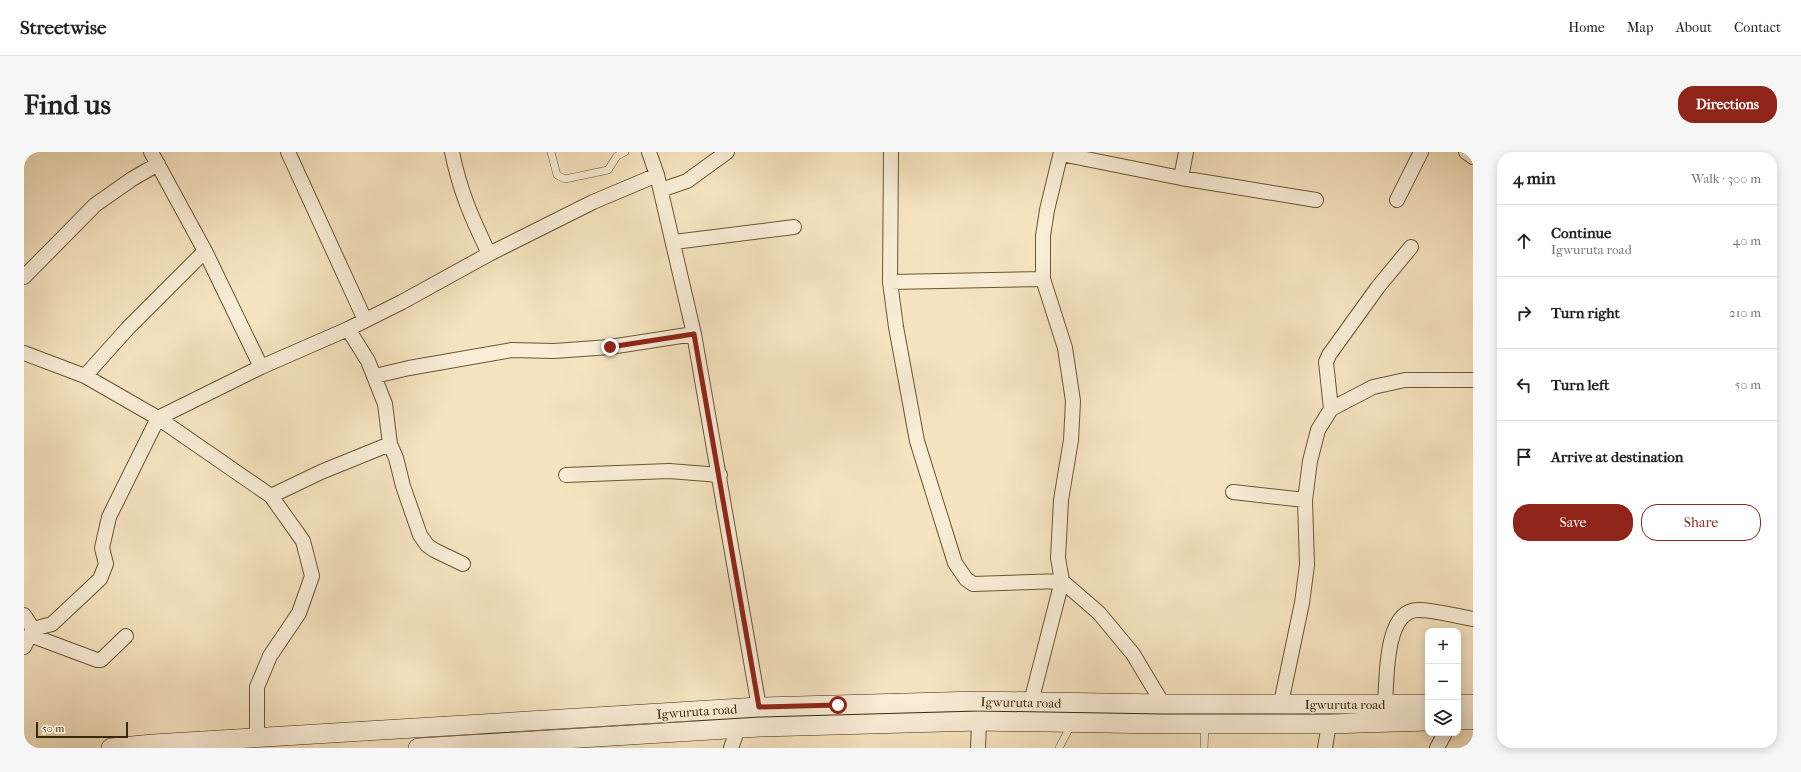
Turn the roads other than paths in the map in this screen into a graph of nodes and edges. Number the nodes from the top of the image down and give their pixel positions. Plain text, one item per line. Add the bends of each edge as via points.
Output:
1 (288, 152) edge
2 (452, 152) edge
3 (551, 152) edge
4 (625, 152) edge
5 (649, 152) edge
6 (727, 152) edge
7 (891, 152) edge
8 (1186, 152) edge
9 (1422, 152) edge
10 (1466, 152) edge
11 (1061, 153) edge
12 (1473, 157) edge
13 (155, 158) edge
14 (657, 176) junction
15 (1181, 178) junction
16 (661, 190) junction
17 (1316, 200) dead end
18 (1398, 200) dead end
19 (794, 227) dead end
20 (674, 242) junction
21 (1411, 247) dead end
22 (205, 251) junction
23 (489, 254) junction
24 (24, 277) edge
25 (1043, 279) junction
26 (890, 282) junction
27 (365, 320) junction
28 (348, 329) junction
29 (694, 334) junction
30 (24, 353) edge
31 (261, 367) junction
32 (85, 376) junction
33 (375, 376) junction
34 (1473, 380) edge
35 (1332, 409) junction
36 (158, 418) junction
37 (390, 444) junction
38 (566, 475) dead end
39 (720, 475) junction
40 (1233, 492) dead end
41 (271, 496) junction
42 (1305, 500) junction
43 (463, 564) dead end
44 (1062, 581) junction
45 (24, 615) edge
46 (1473, 619) edge
47 (126, 636) dead end
48 (29, 637) edge
49 (1031, 702) junction
50 (1281, 703) junction
51 (1163, 704) junction
52 (1385, 704) junction
53 (1425, 704) edge
54 (1461, 704) edge
55 (1473, 704) edge
56 (759, 707) junction
57 (1461, 720) edge
58 (1473, 720) edge
59 (979, 721) junction
60 (1425, 721) edge
61 (1072, 723) junction
62 (1205, 724) junction
63 (1329, 724) junction
64 (735, 729) junction
65 (1443, 736) edge
66 (257, 738) junction
67 (586, 743) edge
68 (444, 747) edge
69 (111, 748) edge
70 (418, 748) edge
71 (731, 748) edge
72 (978, 748) edge
73 (1059, 748) edge
74 (1204, 748) edge
75 (1325, 748) edge
76 (1437, 748) edge

1 - 27 street
2 - 23 street via 467,209
3 - 4 lane via 557,175 565,179 608,170 617,156
5 - 14 street
6 - 16 street via 687,181
7 - 26 street
8 - 15 street
9 - 18 street
10 - 12 street
11 - 15 street
11 - 25 street via 1043,236
13 - 22 street
13 - 24 street via 132,179 95,206
14 - 16 street
14 - 23 street via 593,202
15 - 17 street
16 - 20 street
19 - 20 street
20 - 29 street
21 - 35 street via 1378,287 1329,355 1326,362
22 - 31 street
22 - 32 street via 128,328
23 - 27 street
25 - 26 street
25 - 44 street via 1065,348 1073,401 1071,440 1061,500 1058,558
26 - 44 street via 917,441 955,563 966,579 973,584
27 - 28 street
28 - 31 street
28 - 33 street
29 - 33 street via 610,347 554,351 512,350
29 - 39 street
30 - 32 street
31 - 36 street
32 - 36 street
33 - 37 street via 385,404
34 - 35 street via 1405,380 1373,387
35 - 42 street via 1318,430 1310,461
36 - 41 street
36 - 48 street via 109,517 102,548 106,564 100,579 52,624
37 - 41 street
37 - 43 street via 420,536 434,550
38 - 39 street via 669,471
39 - 56 street
40 - 42 street
41 - 66 street via 303,541 312,576 299,613 270,656 257,687
42 - 50 street via 1307,565 1302,603
44 - 49 street
44 - 51 street via 1099,613 1133,654
45 - 48 street
46 - 52 street via 1417,610 1407,612 1398,621 1391,636
47 - 48 street via 101,660
49 - 51 main road, Igwuruta road
49 - 56 main road, Igwuruta road
50 - 51 main road, Igwuruta road
50 - 52 main road, Igwuruta road
52 - 53 main road, Igwuruta road
54 - 55 main road
56 - 66 main road, Igwuruta road
57 - 58 main road
59 - 61 main road, Igwuruta road
59 - 64 main road, Igwuruta road
59 - 72 street
60 - 63 main road, Igwuruta road
61 - 62 main road, Igwuruta road
61 - 73 lane
62 - 63 main road, Igwuruta road
62 - 74 lane
63 - 75 street
64 - 67 main road, Igwuruta road
64 - 71 street
65 - 76 street
66 - 69 main road, Igwuruta road
67 - 68 main road, Igwuruta road
68 - 70 main road, Igwuruta road

